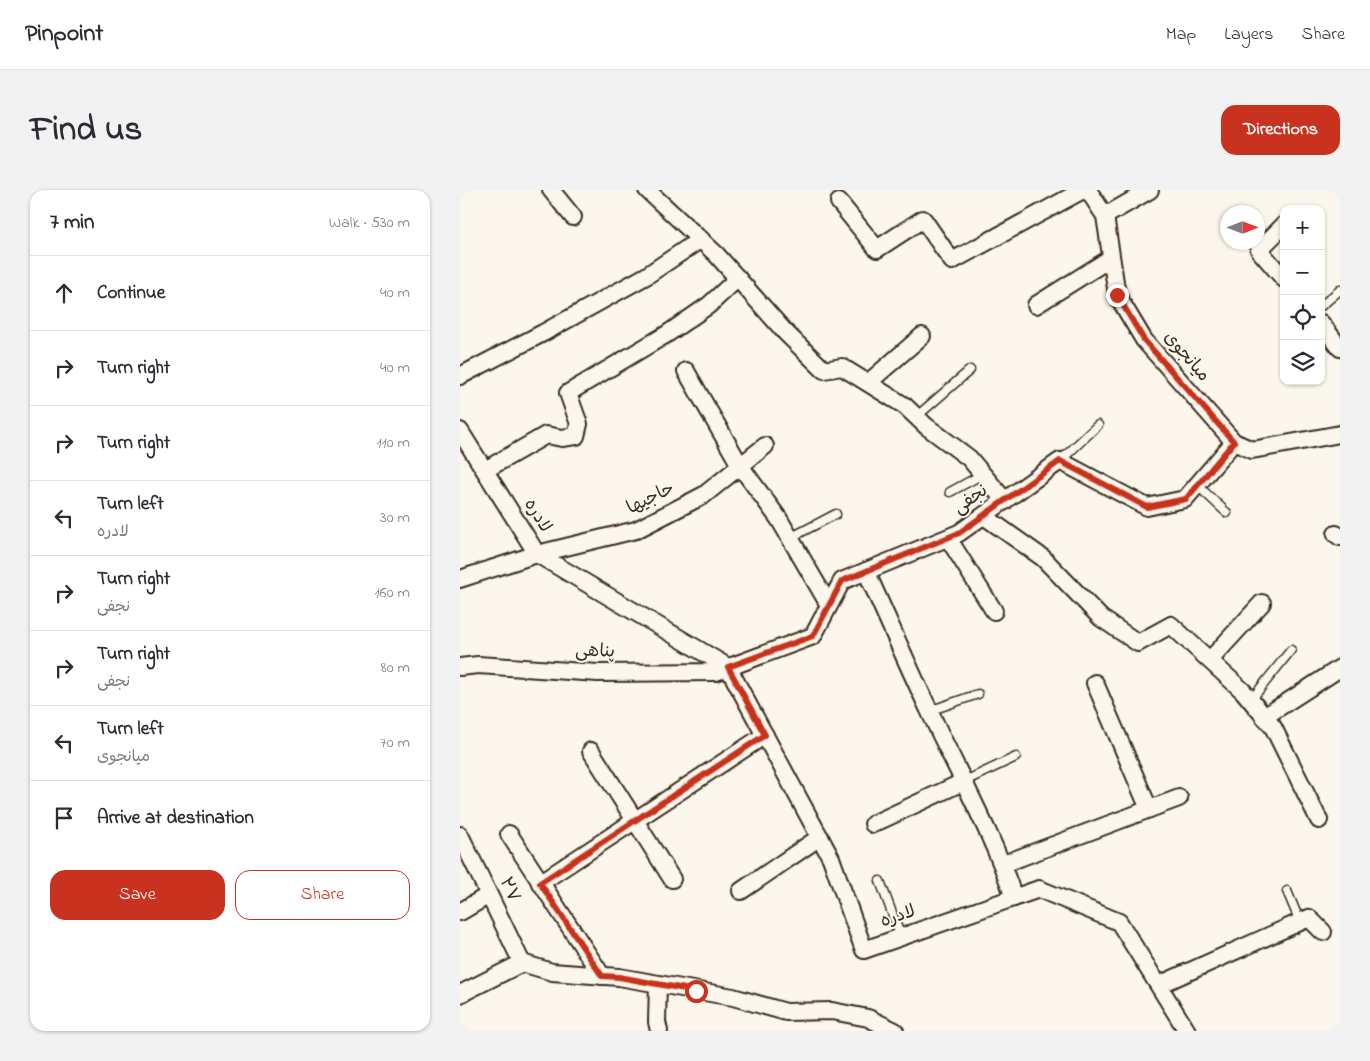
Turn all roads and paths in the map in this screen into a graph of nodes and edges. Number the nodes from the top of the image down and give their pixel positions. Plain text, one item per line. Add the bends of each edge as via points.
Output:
1 (551, 190) edge
2 (647, 190) edge
3 (1083, 190) edge
4 (1088, 190) edge
5 (1150, 190) edge
6 (839, 202) dead end
7 (1105, 216) junction
8 (573, 217) dead end
9 (1280, 229) edge
10 (701, 239) junction
11 (1111, 258) junction
12 (1280, 275) edge
13 (738, 278) junction
14 (1340, 290) edge
15 (1325, 303) edge
16 (1036, 305) dead end
17 (1325, 328) edge
18 (922, 336) dead end
19 (1340, 348) edge
20 (970, 370) dead end
21 (686, 371) dead end
22 (460, 376) edge
23 (869, 382) junction
24 (916, 417) junction
25 (1098, 425) dead end
26 (460, 431) edge
27 (1340, 434) edge
28 (1234, 442) junction
29 (765, 446) dead end
30 (1060, 461) junction
31 (741, 467) junction
32 (485, 470) junction
33 (983, 474) junction
34 (1197, 485) junction
35 (950, 492) dead end
36 (1005, 500) junction
37 (1227, 513) dead end
38 (836, 514) dead end
39 (984, 516) junction
40 (790, 538) junction
41 (948, 538) junction
42 (538, 554) junction
43 (866, 571) junction
44 (460, 579) edge
45 (1262, 603) dead end
46 (829, 605) junction
47 (994, 611) dead end
48 (1291, 650) dead end
49 (1210, 660) junction
50 (460, 667) edge
51 (728, 667) junction
52 (1340, 668) edge
53 (1095, 682) dead end
54 (978, 694) dead end
55 (1251, 700) junction
56 (929, 711) junction
57 (1264, 717) junction
58 (765, 735) junction
59 (591, 751) dead end
60 (1016, 757) dead end
61 (965, 781) junction
62 (1179, 798) dead end
63 (1149, 809) junction
64 (635, 820) junction
65 (1320, 820) dead end
66 (873, 824) dead end
67 (509, 834) dead end
68 (460, 836) edge
69 (820, 837) junction
70 (1003, 864) junction
71 (672, 878) dead end
72 (880, 881) dead end
73 (540, 883) junction
74 (740, 891) dead end
75 (1287, 891) dead end
76 (489, 895) junction
77 (1014, 898) junction
78 (460, 912) edge
79 (1300, 922) junction
80 (1323, 932) dead end
81 (901, 937) junction
82 (522, 963) junction
83 (602, 976) junction
84 (658, 984) junction
85 (1158, 985) junction
86 (460, 994) edge
87 (659, 1031) edge
88 (895, 1031) edge
89 (1187, 1031) edge

1 - 8 street
2 - 10 street
3 - 6 street via 952,261 923,219 876,249
4 - 7 street, میانجوی
5 - 7 street
7 - 11 street, میانجوی
9 - 12 street via 1258,250
10 - 13 street
10 - 22 street via 637,280
11 - 16 street
11 - 28 street, میانجوی via 1117,295 1144,340
13 - 23 street via 824,370 842,367
13 - 32 street via 667,334 568,393 579,424 576,436 546,435
14 - 15 lane
17 - 19 street
18 - 23 street
20 - 24 lane
21 - 31 street
23 - 24 street
24 - 33 street via 969,458
25 - 30 lane
26 - 32 street, لادره
27 - 28 street via 1252,450
28 - 34 street
29 - 31 street, حاجیها
30 - 34 street via 1147,507 1186,499
30 - 36 street, نجفی
31 - 40 street
31 - 42 street, حاجیها via 704,495 636,530
32 - 42 street, لادره
33 - 35 lane
33 - 36 street
34 - 37 lane
36 - 39 street, نجفی
38 - 40 lane
39 - 41 street, نجفی
39 - 49 street via 1043,558 1101,618 1138,643 1171,625
40 - 46 street
41 - 43 street, نجفی
41 - 47 street
42 - 44 street, لادره
42 - 51 street
43 - 46 street, نجفی via 842,581
43 - 56 street
45 - 49 street
46 - 51 street, نجفی via 813,636
48 - 55 lane
49 - 55 street
50 - 51 street, پناهی via 478,665 598,673 716,672
51 - 58 street, لادره
52 - 57 street
53 - 63 street
54 - 56 lane
55 - 57 street
56 - 61 street
57 - 65 street via 1273,727
58 - 64 street
58 - 69 street, لادره
59 - 64 street
60 - 61 lane
61 - 66 street
61 - 70 street
62 - 63 street
63 - 70 street
64 - 71 street
64 - 73 street
67 - 73 street
68 - 76 street, ۲۷
69 - 74 street
69 - 81 street, لادره via 831,858 864,950
70 - 77 street
72 - 81 lane
73 - 83 street
75 - 79 lane
76 - 78 street
76 - 82 street, ۲۷
77 - 81 street, لادره
77 - 85 street, لادره via 1039,889 1119,922
79 - 80 street via 1309,918
79 - 85 street
82 - 83 street via 552,972
82 - 86 street
83 - 84 street
84 - 87 street
84 - 88 street via 733,997 786,1012 832,1011 868,1018
85 - 89 street, لادره

